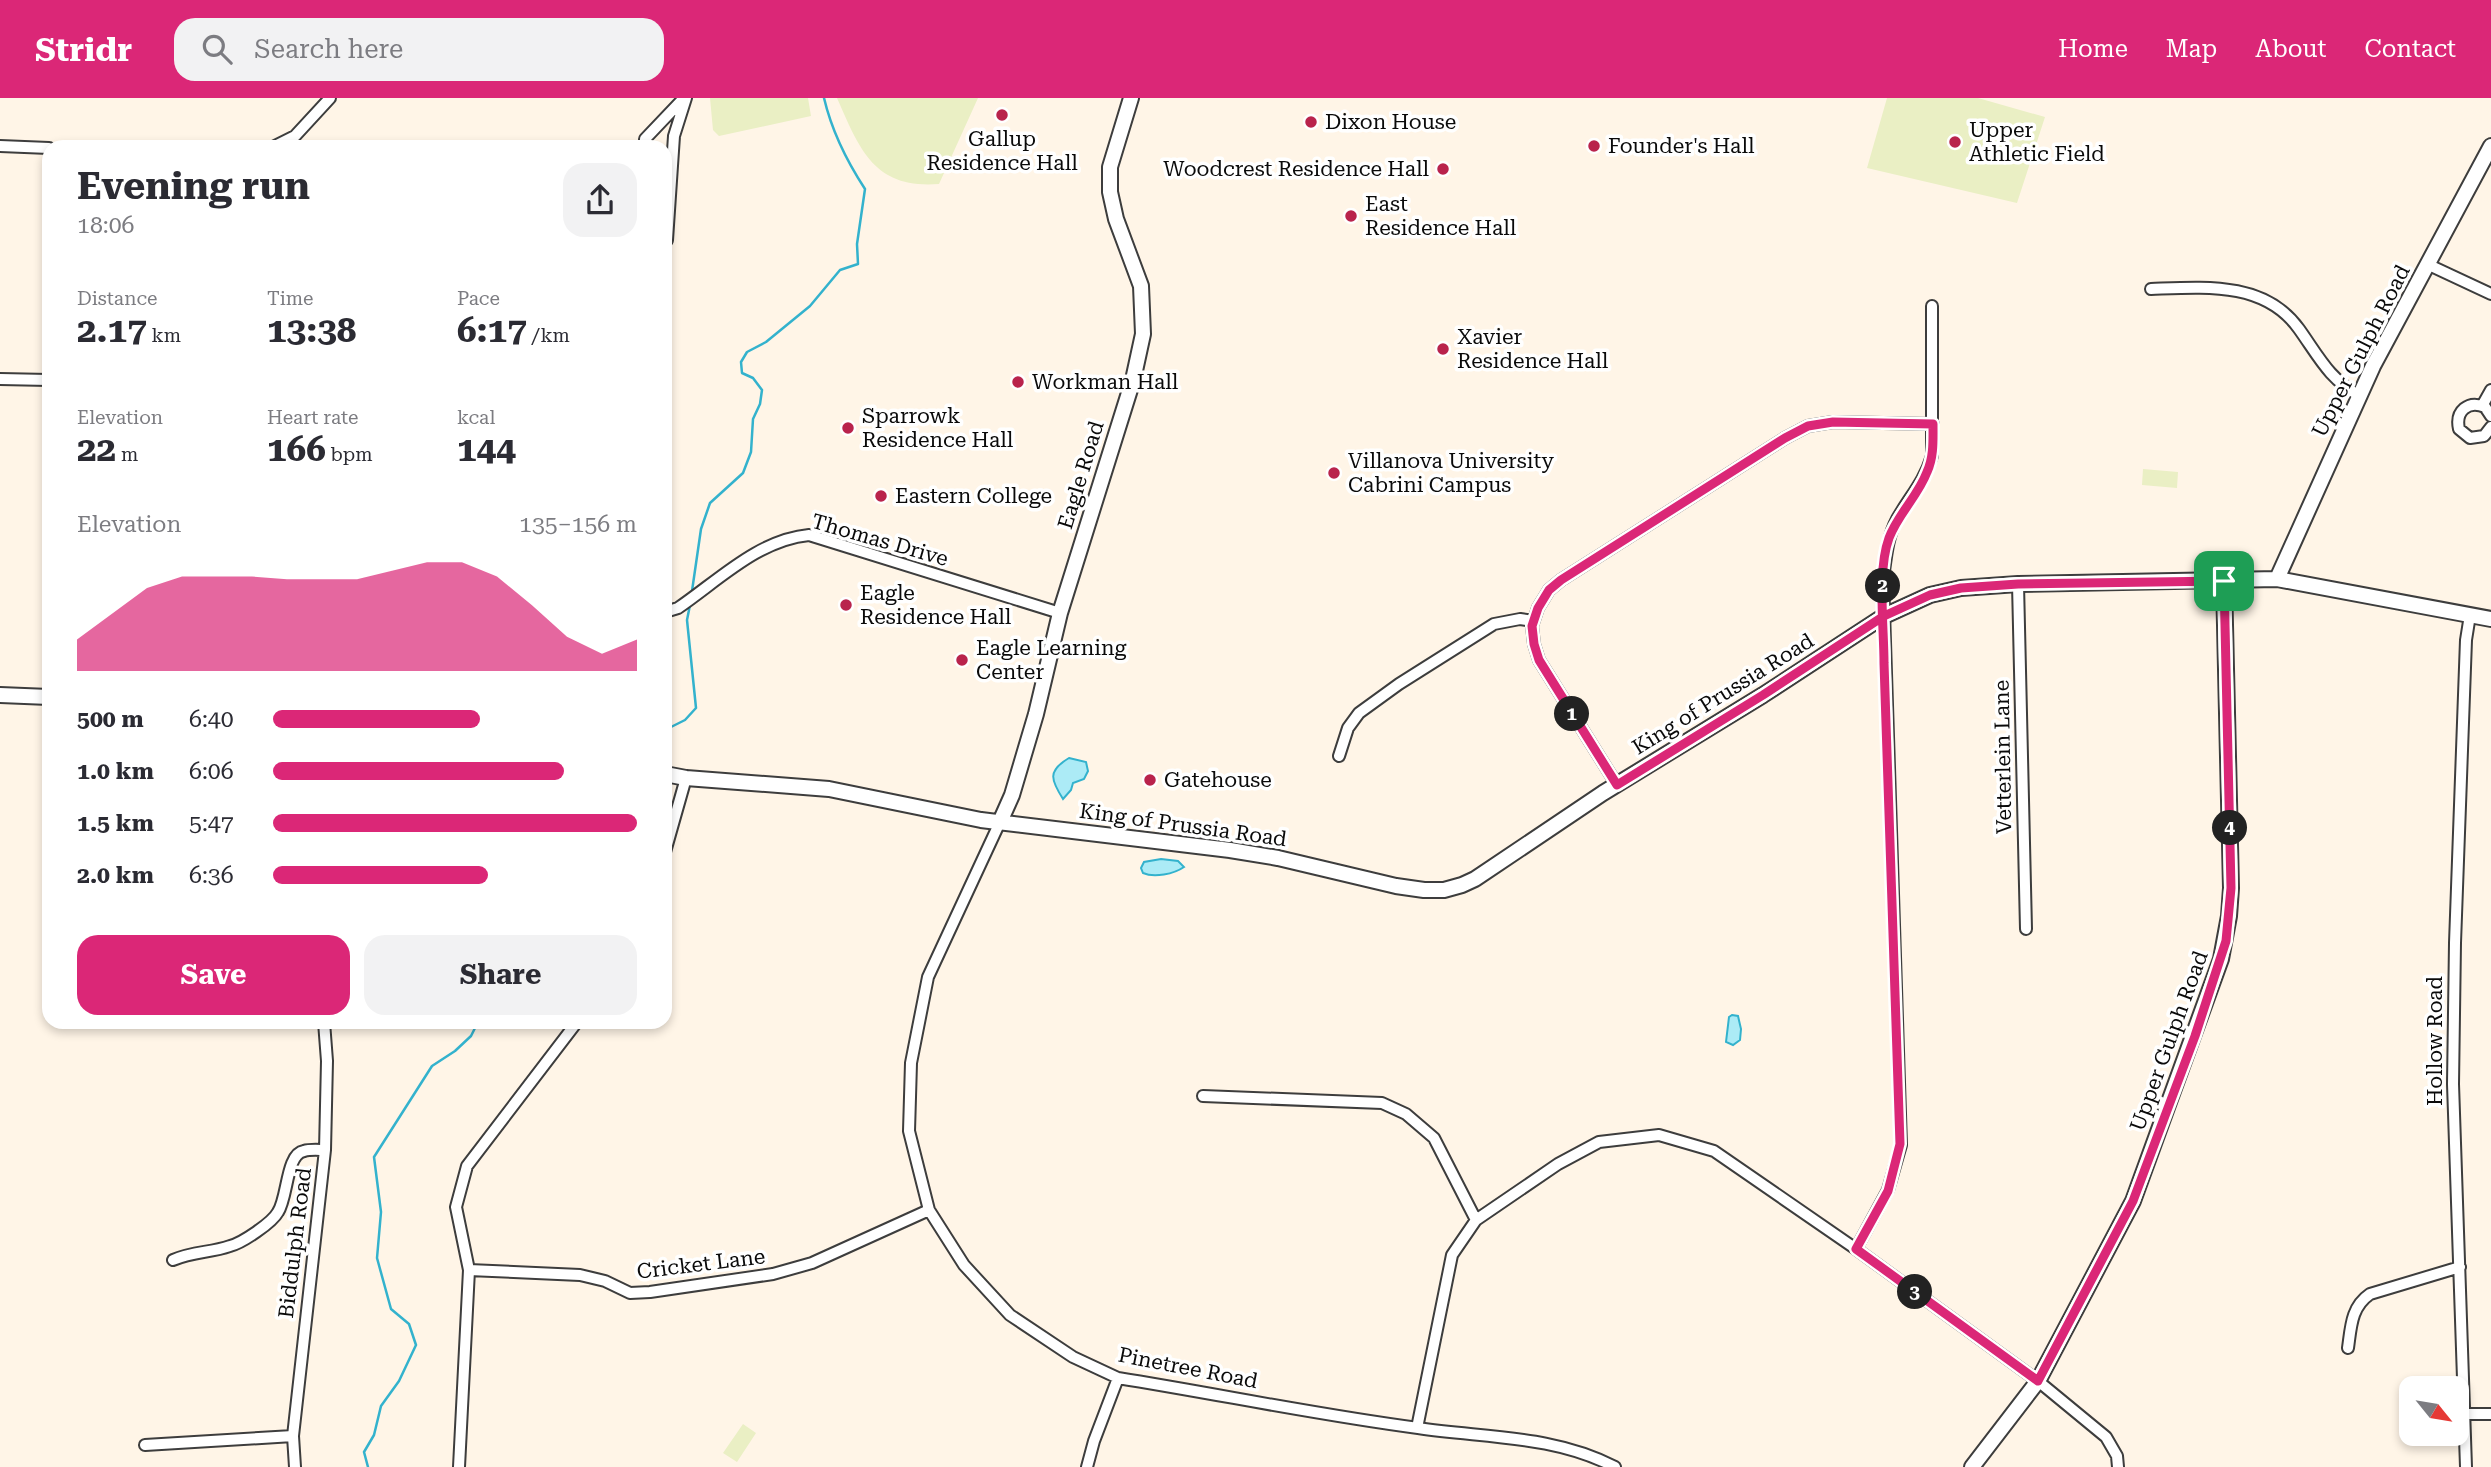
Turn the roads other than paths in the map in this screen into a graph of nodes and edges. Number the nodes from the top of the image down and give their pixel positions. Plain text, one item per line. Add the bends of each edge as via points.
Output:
1 (330, 98) edge
2 (685, 98) edge
3 (1130, 98) edge
4 (287, 140) edge
5 (645, 140) edge
6 (0, 146) edge
7 (2491, 146) edge
8 (42, 148) edge
9 (672, 166) edge
10 (2429, 265) junction
11 (2151, 289) dead end
12 (2491, 293) edge
13 (1932, 306) dead end
14 (0, 379) edge
15 (42, 380) edge
16 (2491, 390) edge
17 (2360, 396) junction
18 (2482, 406) junction
19 (2491, 416) edge
20 (1933, 424) junction
21 (2491, 427) edge
22 (2277, 579) junction
23 (2224, 581) junction
24 (2018, 584) junction
25 (672, 610) edge
26 (1060, 613) junction
27 (2470, 615) junction
28 (1884, 616) junction
29 (2491, 619) edge
30 (1534, 621) junction
31 (0, 695) edge
32 (42, 697) edge
33 (1339, 756) dead end
34 (672, 775) edge
35 (686, 778) junction
36 (1617, 785) junction
37 (1000, 822) junction
38 (672, 827) edge
39 (2026, 929) dead end
40 (325, 1029) edge
41 (572, 1029) edge
42 (1203, 1096) dead end
43 (326, 1150) junction
44 (929, 1210) junction
45 (1476, 1220) junction
46 (1856, 1249) junction
47 (173, 1260) dead end
48 (2460, 1267) junction
49 (469, 1270) junction
50 (2348, 1348) dead end
51 (2464, 1376) edge
52 (1118, 1378) junction
53 (2038, 1381) junction
54 (2469, 1414) edge
55 (2491, 1415) edge
56 (1418, 1428) junction
57 (293, 1436) junction
58 (145, 1446) dead end
59 (2466, 1446) edge
60 (296, 1467) edge
61 (459, 1467) edge
62 (1087, 1467) edge
63 (1615, 1467) edge
64 (1972, 1467) edge
65 (2118, 1467) edge
66 (2466, 1467) edge

1 - 4 street
2 - 5 street
2 - 9 street via 674,136
3 - 26 street, Eagle Road via 1110,167 1110,192 1141,286 1143,334 1133,380
6 - 8 street
7 - 10 street, Upper Gulph Road
10 - 12 street
10 - 17 street, Upper Gulph Road
11 - 17 street via 2207,287 2251,293 2269,301 2298,327 2334,378
13 - 20 street
14 - 15 street
16 - 18 street
17 - 22 street, Upper Gulph Road
18 - 19 street
18 - 21 street via 2463,409 2459,429 2476,439
20 - 28 street via 1927,473 1888,540
20 - 30 street via 1833,422 1808,426 1561,580 1549,590
22 - 23 street, King of Prussia Road
22 - 27 street, King of Prussia Road
23 - 24 street, King of Prussia Road
23 - 53 street, Upper Gulph Road via 2231,888 2226,941 2133,1201
24 - 28 street, King of Prussia Road via 1930,595
24 - 39 street, Vetterlein Lane
25 - 26 street, Thomas Drive via 765,546 809,535
26 - 37 street, Eagle Road via 1036,714
27 - 29 street, King of Prussia Road
27 - 48 street, Hollow Road via 2453,1015
28 - 36 street, King of Prussia Road
28 - 46 street via 1900,1144 1888,1191
30 - 33 street via 1494,624 1399,684 1359,713 1348,728
30 - 36 street via 1539,660
31 - 32 street
34 - 35 street, King of Prussia Road
35 - 37 street, King of Prussia Road via 829,789
35 - 38 street
36 - 37 street, King of Prussia Road via 1475,879 1444,890 1396,886 1230,850
37 - 44 street, Pinetree Road via 928,976 911,1063 909,1131
40 - 43 street, Biddulph Road
41 - 49 street via 467,1166 456,1207
42 - 45 street via 1382,1103 1406,1114 1434,1138
43 - 47 street via 301,1151 293,1157 278,1214 261,1228 233,1246
43 - 57 street, Biddulph Road
44 - 49 street, Cricket Lane via 812,1263 773,1274 650,1292 630,1293 580,1275
44 - 52 street, Pinetree Road via 964,1265 1010,1315 1073,1357
45 - 46 street via 1599,1142 1659,1135 1714,1151
45 - 56 street via 1452,1255
46 - 53 street
48 - 50 street via 2362,1299 2353,1314
48 - 51 street, Hollow Road
49 - 61 street
52 - 56 street, Pinetree Road
52 - 62 street
53 - 64 street, Upper Gulph Road
53 - 65 street via 2106,1437
54 - 55 street
56 - 63 street, Pinetree Road via 1552,1443
57 - 58 street
57 - 60 street, Biddulph Road
59 - 66 street, Hollow Road

